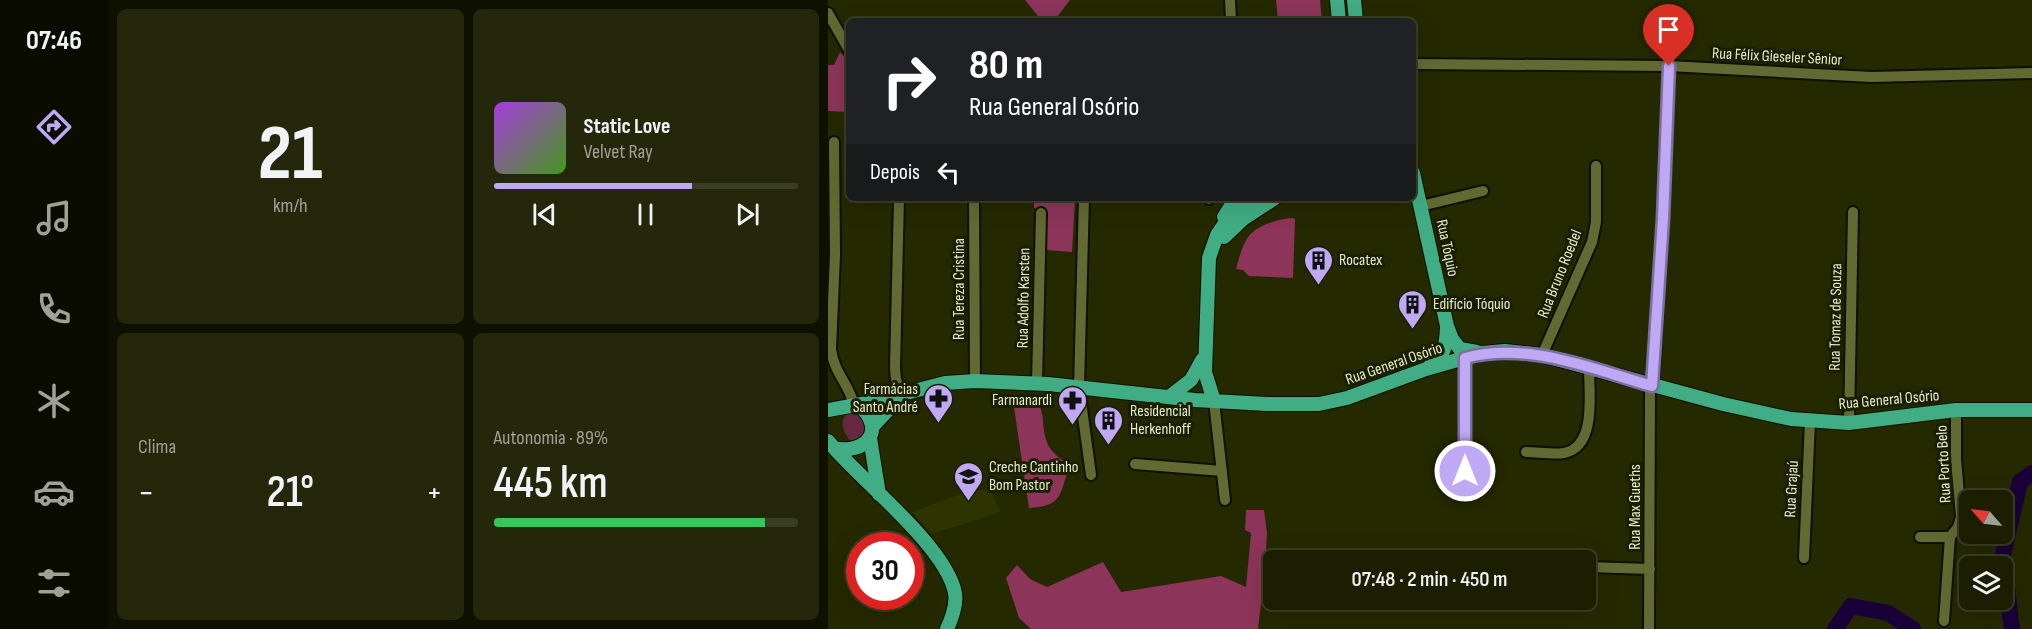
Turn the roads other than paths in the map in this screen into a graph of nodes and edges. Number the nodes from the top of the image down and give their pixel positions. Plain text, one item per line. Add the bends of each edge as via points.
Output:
1 (1230, 0) edge
2 (1337, 0) edge
3 (1354, 0) edge
4 (828, 13) edge
5 (1231, 18) edge
6 (1339, 18) edge
7 (1356, 18) edge
8 (846, 45) edge
9 (1416, 64) edge
10 (1669, 66) junction
11 (2032, 73) edge
12 (834, 142) dead end
13 (1596, 166) dead end
14 (1416, 185) edge
15 (1483, 190) dead end
16 (899, 201) edge
17 (974, 201) edge
18 (1084, 201) edge
19 (1234, 201) edge
20 (1252, 201) edge
21 (1270, 201) edge
22 (1421, 206) junction
23 (1853, 212) dead end
24 (1041, 213) dead end
25 (1222, 228) junction
26 (1209, 258) junction
27 (1447, 326) junction
28 (1482, 353) junction
29 (1204, 355) junction
30 (1542, 355) junction
31 (1465, 358) junction
32 (1589, 368) junction
33 (1426, 369) junction
34 (975, 381) junction
35 (1037, 383) junction
36 (1652, 386) junction
37 (1079, 387) junction
38 (903, 393) junction
39 (1169, 397) junction
40 (1214, 401) junction
41 (857, 405) junction
42 (1956, 410) junction
43 (2032, 410) edge
44 (830, 411) edge
45 (1810, 421) junction
46 (1849, 423) junction
47 (871, 432) junction
48 (831, 445) edge
49 (1526, 452) dead end
50 (1135, 464) dead end
51 (1222, 471) junction
52 (1465, 471) dead end
53 (1090, 475) dead end
54 (879, 494) junction
55 (1225, 500) dead end
56 (1920, 537) dead end
57 (1950, 537) junction
58 (1804, 558) dead end
59 (1596, 567) edge
60 (1650, 569) junction
61 (1944, 621) dead end
62 (947, 629) edge
63 (1649, 629) edge

1 - 5 street
2 - 6 main road
3 - 7 main road
4 - 8 street
9 - 10 street, Rua Félix Gieseler Sênior
10 - 11 street, Rua Félix Gieseler Sênior via 1871,77
10 - 36 street, Rua Max Gueths
12 - 41 street via 831,349 833,363
13 - 30 street, Rua Bruno Roedel via 1592,242
14 - 22 main road, Rua Tóquio
15 - 22 street
16 - 38 street via 896,380
17 - 34 street, Rua Tereza Cristina
18 - 37 street
19 - 25 main road
20 - 25 main road via 1230,216
21 - 26 main road via 1227,233
22 - 27 main road, Rua Tóquio
23 - 46 street, Rua Tomaz de Souza
24 - 35 street, Rua Adolfo Karsten
25 - 26 main road
26 - 29 main road
27 - 28 main road, Rua Tóquio via 1460,349
27 - 33 main road, Rua Tóquio via 1444,351
28 - 30 main road, Rua General Osório
28 - 31 main road, Rua General Osório
29 - 39 main road via 1191,381
29 - 40 main road
30 - 32 main road, Rua General Osório
31 - 33 main road, Rua General Osório
31 - 52 street
32 - 36 main road, Rua General Osório
32 - 49 street via 1589,420 1582,440 1565,453
33 - 40 main road, Rua General Osório via 1347,398 1319,404
34 - 35 main road, Rua General Osório
34 - 38 main road, Rua General Osório
35 - 37 main road, Rua General Osório
36 - 45 main road, Rua General Osório
36 - 60 street, Rua Max Gueths
37 - 39 main road, Rua General Osório
37 - 53 street
38 - 41 main road, Rua General Osório
38 - 47 main road
39 - 40 main road, Rua General Osório
40 - 51 street
41 - 44 main road, Rua General Osório
41 - 47 main road via 869,416
42 - 43 main road, Rua General Osório
42 - 46 main road, Rua General Osório
42 - 57 street, Rua Porto Belo via 1961,517
45 - 46 main road, Rua General Osório
45 - 58 street, Rua Grajaú
47 - 48 main road via 863,446 850,450
47 - 54 main road
48 - 54 main road
50 - 51 street
51 - 55 street
54 - 62 main road via 936,554 951,581 956,595
56 - 57 street
57 - 61 street, Rua Porto Belo
59 - 60 street
60 - 63 street, Rua Max Gueths

